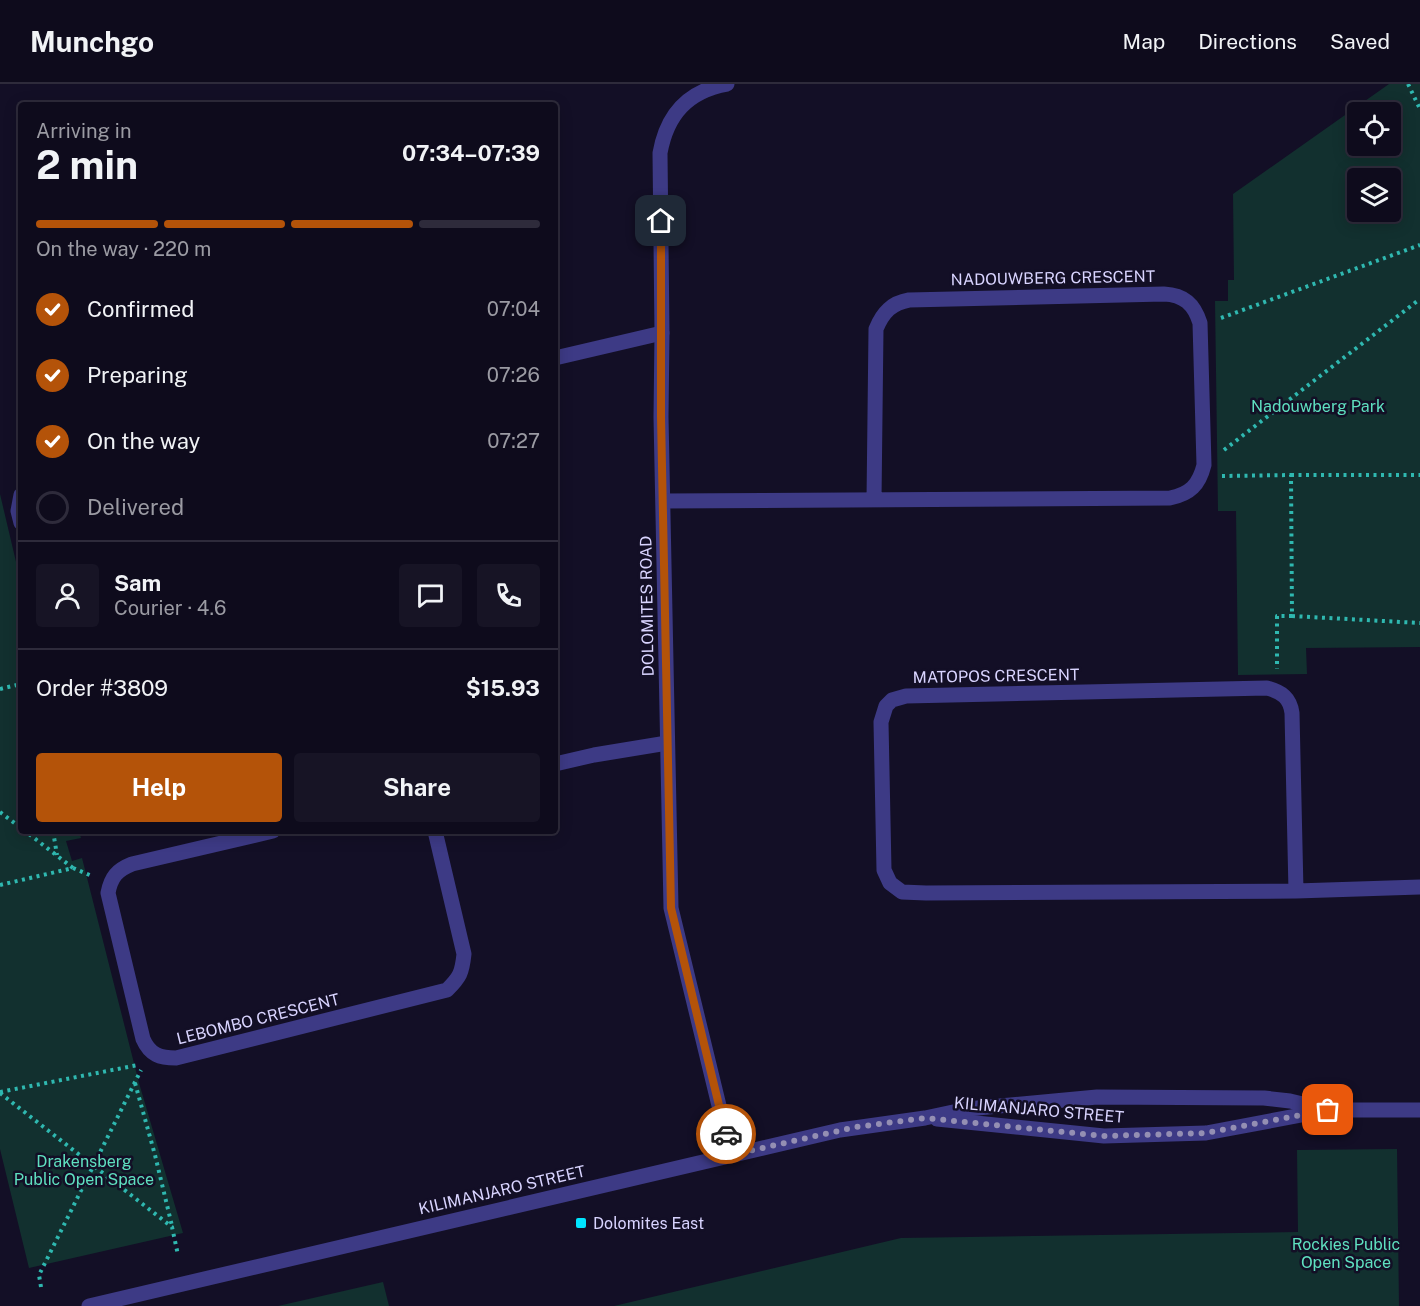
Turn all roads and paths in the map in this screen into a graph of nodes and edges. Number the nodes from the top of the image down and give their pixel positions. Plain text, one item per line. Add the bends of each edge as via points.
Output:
1 (727, 84) edge
2 (1408, 84) edge
3 (1420, 109) edge
4 (1420, 245) edge
5 (1420, 299) edge
6 (1200, 323) junction
7 (662, 333) junction
8 (558, 357) edge
9 (1203, 471) junction
10 (1291, 475) junction
11 (1420, 475) edge
12 (874, 500) junction
13 (664, 501) junction
14 (1292, 616) junction
15 (1420, 623) edge
16 (18, 685) edge
17 (0, 688) edge
18 (1278, 691) junction
19 (667, 743) junction
20 (558, 763) edge
21 (0, 812) edge
22 (18, 826) edge
23 (29, 834) edge
24 (54, 834) edge
25 (260, 834) edge
26 (436, 834) edge
27 (57, 855) junction
28 (0, 885) edge
29 (1420, 887) edge
30 (1296, 891) junction
31 (135, 1083) junction
32 (0, 1093) edge
33 (1328, 1110) junction
34 (1420, 1110) edge
35 (925, 1118) junction
36 (731, 1155) junction
37 (93, 1166) junction
38 (172, 1227) junction
39 (178, 1255) dead end
40 (41, 1287) dead end
41 (99, 1305) edge

1 - 7 street, DOLOMITES ROAD via 700,92 687,101 676,112 663,138
2 - 3 path
4 - 6 path
5 - 9 path
6 - 9 street
6 - 12 street, NADOUWBERG CRESCENT via 1190,303 1164,294 898,302 888,308 876,328
7 - 8 street
7 - 13 street, DOLOMITES ROAD
9 - 10 path
9 - 12 street via 1191,490 1170,498
10 - 11 path
10 - 14 path
12 - 13 street
13 - 19 street, DOLOMITES ROAD
14 - 15 path
14 - 18 path via 1277,616
16 - 17 path
18 - 30 street via 1286,697 1292,713
18 - 30 street, MATOPOS CRESCENT via 1267,688 898,696 886,706 881,722 884,870 890,883 902,892
19 - 20 street
19 - 36 street, DOLOMITES ROAD via 671,908
21 - 22 path
23 - 27 path
24 - 27 path
25 - 26 street, LEBOMBO CRESCENT via 132,864 112,877 108,893 143,1039 155,1055 176,1058 447,990 459,978 464,954
27 - 28 path via 73,868
29 - 30 street, MATOPOS CRESCENT
31 - 32 path via 144,1064
31 - 37 path
31 - 38 path
32 - 37 path
33 - 34 street, KILIMANJARO STREET
33 - 35 street, KILIMANJARO STREET via 1264,1098 1097,1096 967,1109
33 - 35 street, KILIMANJARO STREET via 1206,1133 1104,1136
35 - 36 street, KILIMANJARO STREET via 848,1128
36 - 41 street, KILIMANJARO STREET
37 - 38 path
37 - 40 path via 39,1275
38 - 39 path

